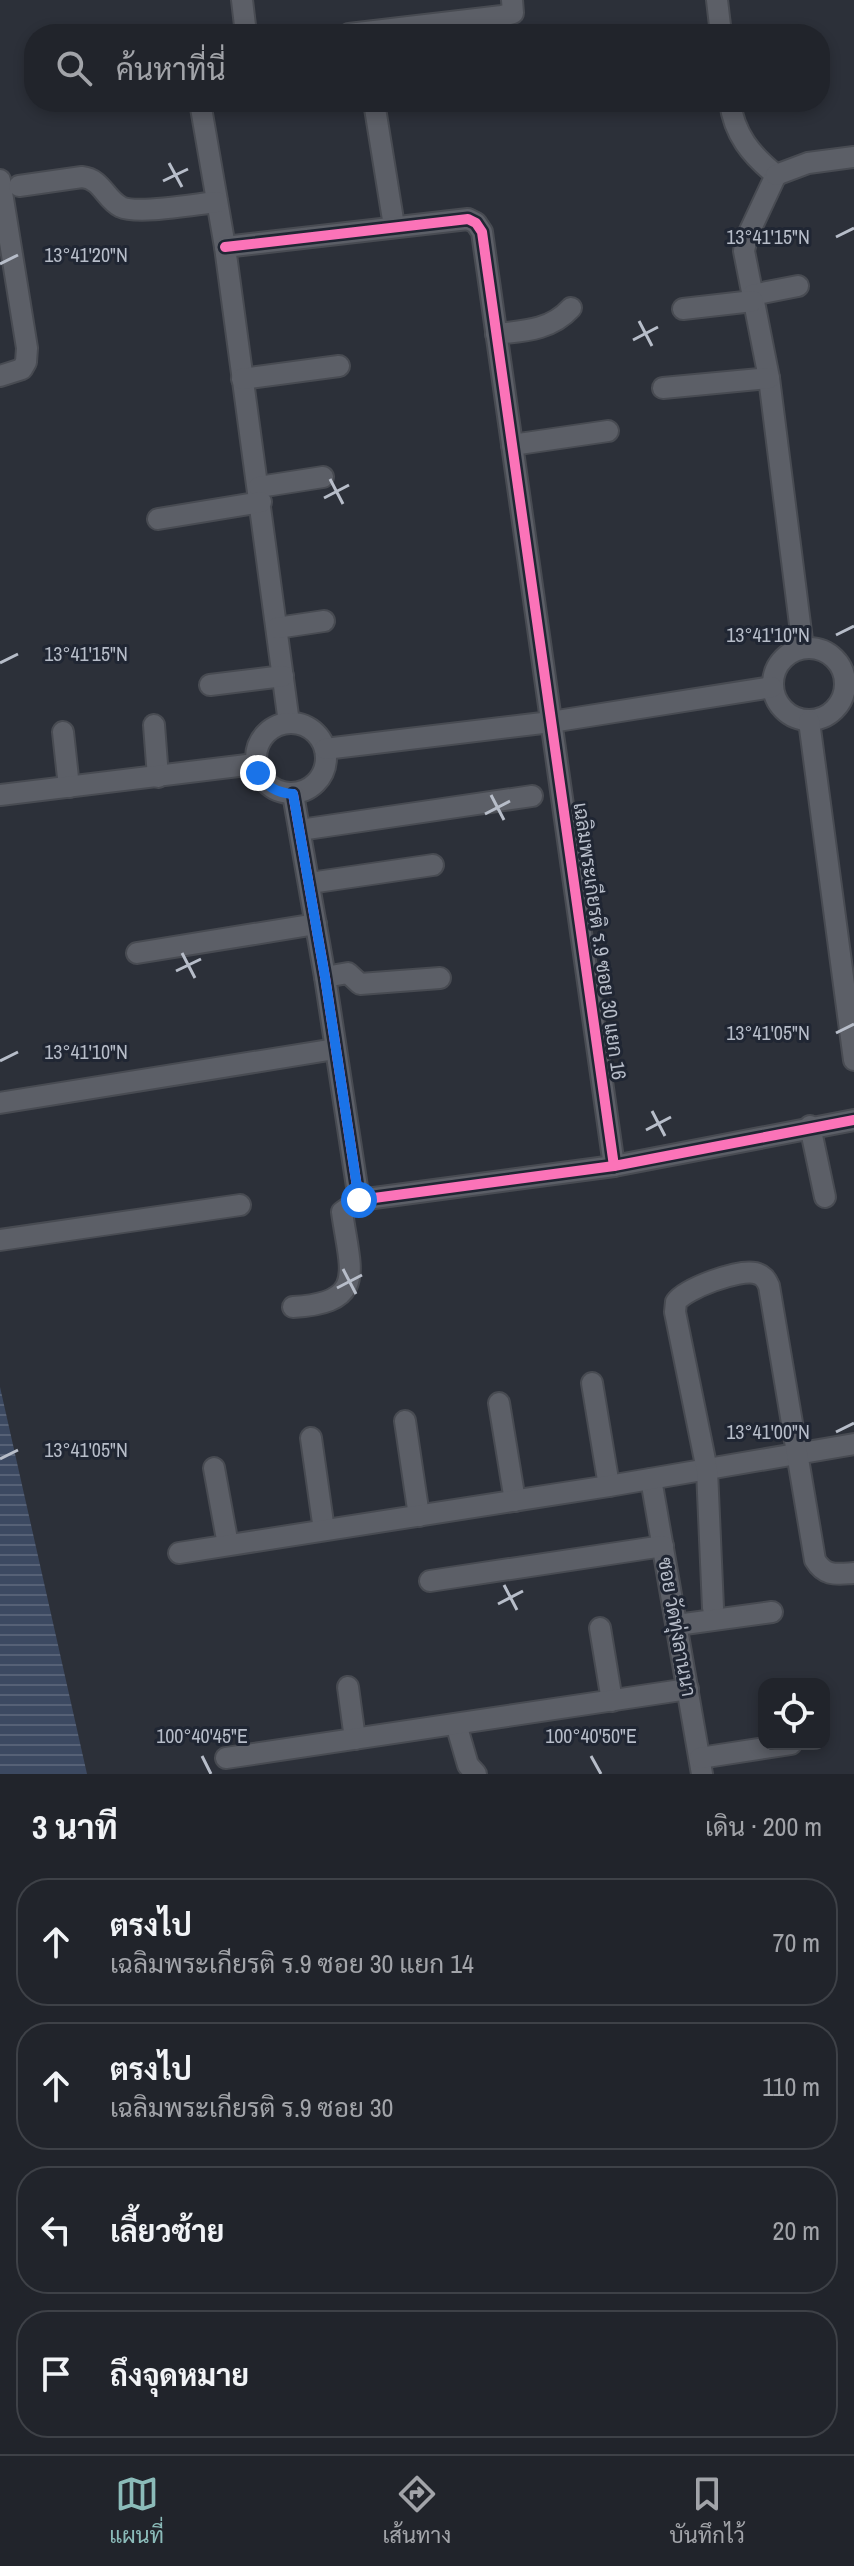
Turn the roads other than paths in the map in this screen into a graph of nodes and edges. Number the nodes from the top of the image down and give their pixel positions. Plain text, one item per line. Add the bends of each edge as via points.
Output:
1 (242, 0) edge
2 (512, 0) edge
3 (717, 0) edge
4 (245, 24) edge
5 (434, 24) edge
6 (720, 24) edge
7 (202, 112) edge
8 (376, 112) edge
9 (732, 112) edge
10 (854, 157) edge
11 (776, 175) junction
12 (10, 183) edge
13 (217, 202) junction
14 (394, 226) junction
15 (225, 247) junction
16 (798, 286) dead end
17 (752, 298) junction
18 (571, 308) dead end
19 (683, 309) dead end
20 (496, 334) junction
21 (339, 366) dead end
22 (0, 376) edge
23 (769, 378) junction
24 (242, 379) junction
25 (663, 388) dead end
26 (608, 431) dead end
27 (512, 445) junction
28 (323, 477) dead end
29 (260, 494) junction
30 (158, 519) dead end
31 (324, 621) dead end
32 (277, 628) junction
33 (803, 648) junction
34 (283, 676) junction
35 (850, 684) edge
36 (210, 685) dead end
37 (772, 687) junction
38 (809, 721) junction
39 (551, 722) junction
40 (289, 723) junction
41 (154, 725) dead end
42 (63, 732) dead end
43 (325, 749) junction
44 (255, 764) junction
45 (158, 777) junction
46 (69, 787) junction
47 (293, 794) junction
48 (0, 795) edge
49 (532, 796) dead end
50 (300, 830) junction
51 (433, 865) dead end
52 (310, 883) junction
53 (316, 924) junction
54 (137, 953) dead end
55 (325, 977) junction
56 (440, 978) dead end
57 (335, 1049) junction
58 (854, 1060) edge
59 (0, 1103) edge
60 (854, 1120) edge
61 (810, 1126) junction
62 (614, 1166) junction
63 (825, 1197) dead end
64 (359, 1200) junction
65 (240, 1205) dead end
66 (0, 1232) edge
67 (0, 1240) edge
68 (293, 1307) dead end
69 (592, 1383) dead end
70 (499, 1403) dead end
71 (405, 1421) dead end
72 (311, 1438) dead end
73 (854, 1444) edge
74 (796, 1455) junction
75 (214, 1468) dead end
76 (707, 1470) junction
77 (651, 1479) junction
78 (609, 1486) junction
79 (515, 1501) junction
80 (419, 1516) junction
81 (324, 1530) junction
82 (228, 1545) junction
83 (663, 1546) junction
84 (179, 1553) dead end
85 (854, 1573) edge
86 (430, 1581) dead end
87 (713, 1608) dead end
88 (772, 1612) dead end
89 (677, 1625) junction
90 (600, 1628) dead end
91 (348, 1687) dead end
92 (688, 1689) junction
93 (612, 1701) junction
94 (456, 1724) junction
95 (355, 1739) junction
96 (766, 1750) edge
97 (226, 1758) dead end
98 (701, 1766) edge
99 (476, 1774) edge

1 - 4 street
2 - 5 street via 513,13
3 - 6 street
7 - 13 street
8 - 14 street
9 - 11 street via 748,150
10 - 11 street via 808,163
11 - 17 street via 744,251
12 - 13 street via 91,178 120,206 135,210
12 - 22 street via 27,348 22,369
13 - 15 street
14 - 15 street
14 - 20 street, เฉลิมพระเกียรติ ร.9 ซอย 30 แยก 16 via 468,219 476,223 482,232
15 - 24 street
16 - 17 street
17 - 19 street
17 - 23 street
18 - 20 street via 542,328
20 - 27 street, เฉลิมพระเกียรติ ร.9 ซอย 30 แยก 16
21 - 24 street
23 - 25 street
23 - 33 street
24 - 29 street
26 - 27 street
27 - 39 street, เฉลิมพระเกียรติ ร.9 ซอย 30 แยก 16
28 - 29 street
29 - 30 street
29 - 32 street
31 - 32 street
32 - 34 street
33 - 35 street via 835,658
33 - 37 street via 783,658
34 - 36 street
34 - 40 street
35 - 38 street via 832,712
37 - 38 street via 788,714
37 - 39 street
38 - 58 street
39 - 43 street
39 - 62 street, เฉลิมพระเกียรติ ร.9 ซอย 30 แยก 16
40 - 43 street via 312,730
40 - 44 street via 267,732
41 - 45 street
42 - 46 street
43 - 47 street via 320,779
44 - 45 street
44 - 47 street via 269,786
45 - 46 street
46 - 48 street
47 - 50 street
49 - 50 street
50 - 52 street
51 - 52 street
52 - 53 street
53 - 54 street
53 - 55 street
55 - 56 street via 348,973 360,984
55 - 57 street
57 - 59 street
57 - 64 street
60 - 61 street
61 - 62 street
61 - 63 street
62 - 64 street
64 - 68 street via 342,1212 348,1271 343,1293 334,1301
65 - 67 street
66 - 67 street
69 - 78 street
70 - 79 street
71 - 80 street
72 - 81 street
73 - 74 street
74 - 76 street
74 - 76 street via 769,1286 757,1273 746,1273 691,1289 676,1302
74 - 85 street via 815,1560 824,1572
75 - 82 street
76 - 77 street
76 - 87 street
77 - 78 street
77 - 83 street, ซอย วัดทุ่งลานนา
78 - 79 street
79 - 80 street
80 - 81 street
81 - 82 street
82 - 84 street
83 - 86 street
83 - 89 street, ซอย วัดทุ่งลานนา
88 - 89 street
89 - 92 street, ซอย วัดทุ่งลานนา
90 - 93 street
91 - 95 street
92 - 93 street
92 - 98 street, ซอย วัดทุ่งลานนา
93 - 94 street
94 - 95 street
94 - 99 street via 468,1765
95 - 97 street
96 - 98 street

